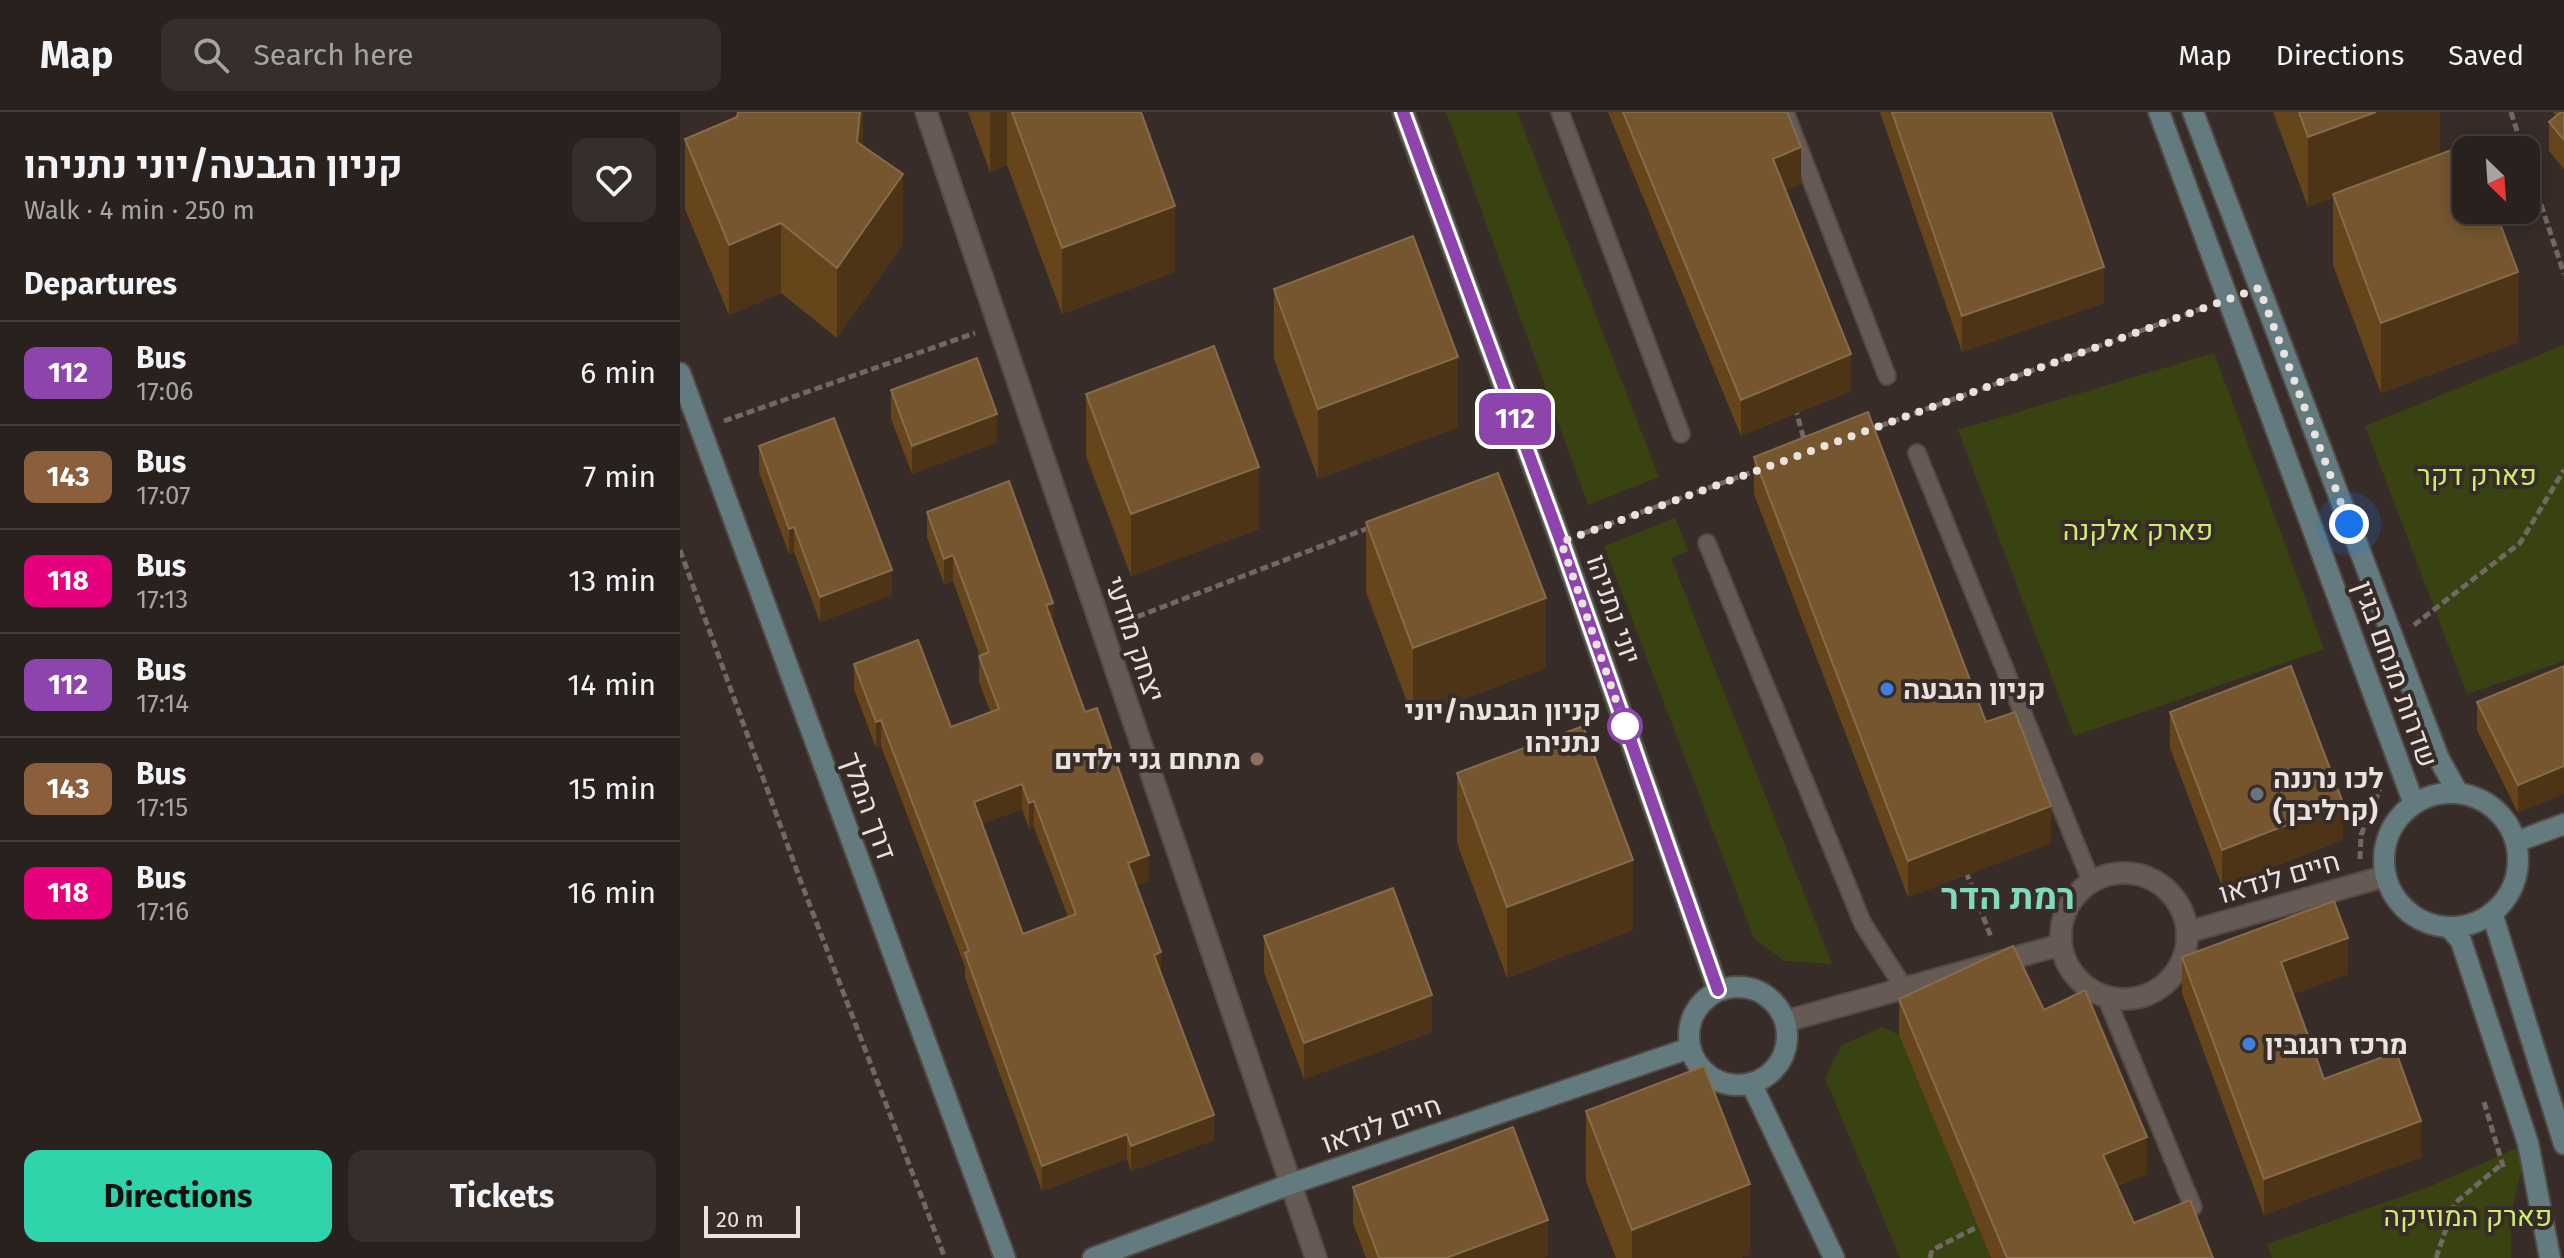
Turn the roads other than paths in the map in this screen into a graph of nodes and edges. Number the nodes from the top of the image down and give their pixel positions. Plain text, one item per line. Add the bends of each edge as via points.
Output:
1 (926, 112) edge
2 (1403, 112) edge
3 (1560, 112) edge
4 (1785, 112) edge
5 (2159, 112) edge
6 (2193, 112) edge
7 (680, 373) edge
8 (1887, 376) dead end
9 (1681, 434) dead end
10 (1917, 453) dead end
11 (1707, 543) dead end
12 (2458, 793) junction
13 (2414, 804) junction
14 (2564, 824) edge
15 (2516, 842) junction
16 (2386, 876) junction
17 (2091, 881) junction
18 (2492, 913) junction
19 (2449, 927) junction
20 (2188, 932) junction
21 (2060, 945) junction
22 (1904, 988) junction
23 (1718, 990) junction
24 (2106, 997) junction
25 (1786, 1021) junction
26 (1690, 1048) junction
27 (1751, 1083) junction
28 (2564, 1144) edge
29 (1291, 1184) junction
30 (2193, 1207) edge
31 (1005, 1258) edge
32 (1093, 1258) edge
33 (1316, 1258) edge
34 (1834, 1258) edge
35 (2550, 1258) edge

1 - 29 street, יצחק מודעי
2 - 23 street, יוני נתניהו
3 - 9 lane
4 - 8 lane
5 - 13 street, שדרות מנחם בגין
6 - 12 street, שדרות מנחם בגין via 2439,759
7 - 31 street, דרך המלך
10 - 17 lane
11 - 22 lane via 1863,924
12 - 13 street
12 - 15 street via 2495,808
13 - 16 street via 2389,836
14 - 15 street
15 - 18 street via 2515,881
16 - 19 street via 2394,896 2409,912
16 - 20 street, חיים לנדאו
17 - 20 street via 2112,873 2154,879 2183,911
17 - 21 street via 2066,909
18 - 19 street via 2472,924
18 - 28 street
19 - 35 street via 2461,941 2528,1143
20 - 24 street via 2178,971 2164,985 2146,996
21 - 22 street
21 - 24 street via 2075,978
22 - 25 street
23 - 25 street via 1750,987 1766,994
23 - 26 street via 1694,1015
24 - 30 lane
25 - 27 street via 1786,1049 1779,1064
26 - 27 street via 1709,1076 1725,1083
26 - 29 street, חיים לנדאו
27 - 34 street
29 - 32 street, חיים לנדאו
29 - 33 street, יצחק מודעי

